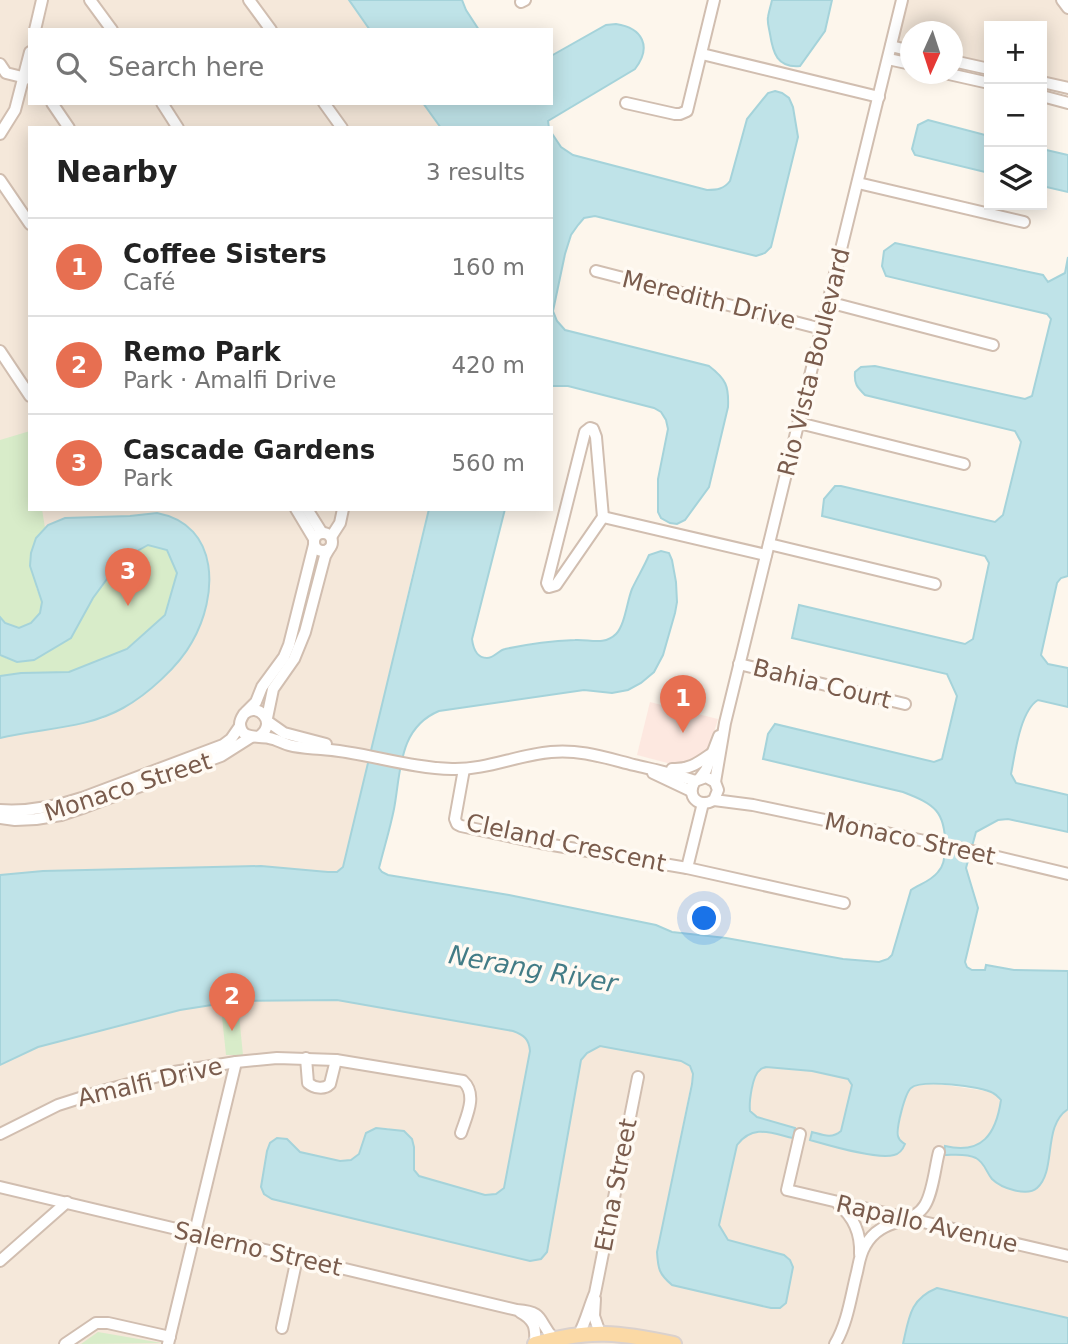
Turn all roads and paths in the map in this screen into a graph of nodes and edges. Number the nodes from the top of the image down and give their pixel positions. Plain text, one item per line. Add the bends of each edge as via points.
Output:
1 (42, 0) edge
2 (108, 0) edge
3 (250, 0) edge
4 (714, 0) edge
5 (902, 0) edge
6 (1062, 0) edge
7 (93, 4) edge
8 (1068, 8) edge
9 (35, 28) edge
10 (111, 28) edge
11 (270, 28) edge
12 (891, 46) junction
13 (900, 48) edge
14 (702, 54) junction
15 (888, 59) junction
16 (900, 62) edge
17 (963, 63) edge
18 (0, 64) edge
19 (984, 68) edge
20 (963, 77) edge
21 (27, 78) edge
22 (984, 82) edge
23 (1047, 83) edge
24 (1068, 88) edge
25 (878, 97) junction
26 (1047, 97) edge
27 (626, 103) dead end
28 (1068, 103) edge
29 (53, 105) edge
30 (163, 105) edge
31 (325, 105) edge
32 (68, 126) edge
33 (177, 126) edge
34 (341, 126) edge
35 (0, 134) edge
36 (0, 180) edge
37 (858, 183) junction
38 (28, 221) edge
39 (1024, 222) dead end
40 (596, 271) dead end
41 (828, 302) junction
42 (822, 329) junction
43 (993, 345) dead end
44 (0, 351) edge
45 (28, 393) edge
46 (799, 423) junction
47 (577, 464) junction
48 (964, 464) dead end
49 (598, 466) junction
50 (343, 511) edge
51 (307, 515) edge
52 (603, 517) junction
53 (320, 539) junction
54 (768, 550) junction
55 (555, 551) junction
56 (575, 559) junction
57 (935, 584) dead end
58 (739, 664) junction
59 (905, 704) dead end
60 (246, 712) junction
61 (267, 720) junction
62 (725, 723) junction
63 (240, 726) junction
64 (255, 737) junction
65 (342, 750) junction
66 (712, 753) junction
67 (205, 756) junction
68 (638, 766) junction
69 (439, 768) junction
70 (464, 769) junction
71 (663, 771) junction
72 (696, 783) junction
73 (460, 785) junction
74 (712, 794) junction
75 (0, 810) edge
76 (0, 818) edge
77 (687, 868) junction
78 (1068, 874) edge
79 (844, 903) dead end
80 (306, 1058) junction
81 (336, 1060) junction
82 (236, 1062) junction
83 (638, 1077) dead end
84 (461, 1133) dead end
85 (0, 1134) edge
86 (800, 1134) dead end
87 (939, 1152) dead end
88 (0, 1187) edge
89 (928, 1198) junction
90 (67, 1202) junction
91 (835, 1202) junction
92 (906, 1219) junction
93 (940, 1227) junction
94 (196, 1234) junction
95 (1065, 1253) edge
96 (298, 1258) junction
97 (0, 1261) edge
98 (859, 1264) junction
99 (595, 1293) junction
100 (517, 1310) junction
101 (282, 1328) dead end
102 (843, 1328) junction
103 (606, 1333) junction
104 (579, 1334) junction
105 (169, 1341) edge
106 (541, 1341) edge
107 (65, 1344) edge
108 (674, 1344) edge
109 (835, 1344) edge
110 (843, 1344) edge

1 - 9 street
2 - 7 street
3 - 11 street
4 - 14 street
5 - 12 street, Rio Vista Boulevard
6 - 8 street
7 - 10 street
12 - 13 street
12 - 15 street, Rio Vista Boulevard
14 - 25 street
14 - 27 street via 684,113
15 - 16 street
15 - 25 street, Rio Vista Boulevard
17 - 19 street
18 - 21 street via 6,73
20 - 22 street
21 - 35 street
23 - 24 street
25 - 37 street, Rio Vista Boulevard
26 - 28 street
29 - 32 street
30 - 33 street
31 - 34 street
36 - 38 street
37 - 39 street
37 - 41 street, Rio Vista Boulevard
40 - 42 street, Meredith Drive
41 - 42 street, Rio Vista Boulevard
41 - 43 street
42 - 46 street, Rio Vista Boulevard
44 - 45 street
46 - 48 street
46 - 54 street, Rio Vista Boulevard
47 - 49 street
47 - 49 street via 590,428 596,437
47 - 55 street
49 - 52 street
50 - 53 street via 340,523
51 - 53 street
52 - 54 street
52 - 56 street
53 - 60 street via 284,657
53 - 61 street via 320,551 329,549 305,632 274,689
54 - 57 street
54 - 58 street, Rio Vista Boulevard
55 - 56 street
55 - 56 street via 549,587 556,585
58 - 59 street, Bahia Court
58 - 62 street, Rio Vista Boulevard
60 - 61 street via 260,712
60 - 63 street
61 - 64 street via 265,733
61 - 65 street via 284,733
62 - 66 street, Rio Vista Boulevard
62 - 74 street, Rio Vista Boulevard
63 - 64 street
63 - 67 street, Monaco Street via 231,739
64 - 65 street
64 - 67 street, Monaco Street via 221,757
65 - 69 street
66 - 71 street via 687,769
66 - 72 street, Rio Vista Boulevard
67 - 75 street, Monaco Street via 59,806
67 - 76 street, Monaco Street via 61,815
68 - 70 street via 589,753 550,752
68 - 71 street
68 - 72 street
69 - 70 street
69 - 73 street via 450,772
70 - 73 street, Cleland Crescent
71 - 72 street
72 - 74 street via 711,779
72 - 74 street via 695,800
73 - 77 street, Cleland Crescent via 455,820 461,826
74 - 77 street, Rio Vista Boulevard
74 - 78 street, Monaco Street
77 - 79 street
80 - 81 street, Amalfi Drive
80 - 81 street via 309,1083 320,1087 330,1084
80 - 82 street, Amalfi Drive
81 - 84 street, Amalfi Drive via 465,1082 471,1098
82 - 85 street, Amalfi Drive via 102,1091 58,1105
82 - 94 street
83 - 99 street, Etna Street
86 - 91 street, Rapallo Avenue via 787,1191
87 - 89 street
88 - 90 street, Salerno Street
89 - 92 street via 920,1211
89 - 93 street via 929,1212
90 - 94 street, Salerno Street
90 - 97 street
91 - 92 street, Rapallo Avenue
91 - 98 street via 857,1228
92 - 93 street, Rapallo Avenue
92 - 98 street via 874,1234
93 - 95 street, Rapallo Avenue
94 - 96 street, Salerno Street
94 - 105 street
96 - 100 street, Salerno Street
96 - 101 street
98 - 102 street
99 - 103 street, Etna Street via 594,1316
99 - 104 street, Etna Street
100 - 106 street via 529,1316
100 - 106 street, Salerno Street via 536,1313 547,1332
102 - 109 street
102 - 110 street
103 - 104 main road
103 - 108 main road
104 - 106 main road
105 - 107 street via 96,1323

